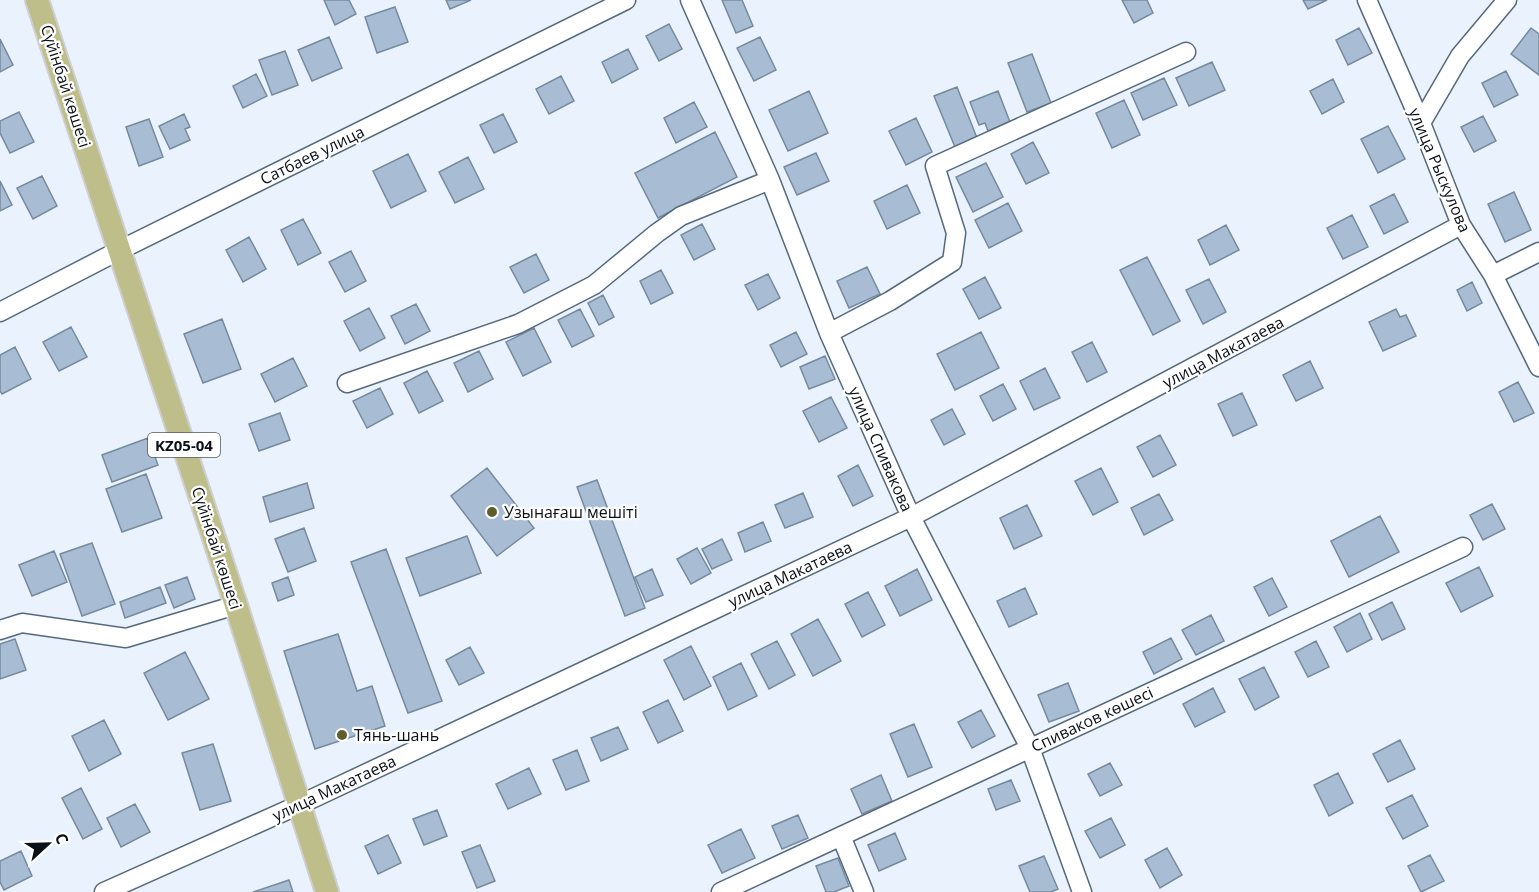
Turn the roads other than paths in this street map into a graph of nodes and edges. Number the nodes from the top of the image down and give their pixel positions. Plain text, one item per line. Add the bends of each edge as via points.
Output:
1 (37, 0) edge
2 (626, 0) edge
3 (690, 0) edge
4 (1367, 0) edge
5 (1507, 0) edge
6 (1186, 52) dead end
7 (1421, 123) junction
8 (770, 180) junction
9 (1461, 225) junction
10 (120, 249) junction
11 (1539, 252) edge
12 (1493, 275) junction
13 (0, 312) edge
14 (829, 333) junction
15 (1539, 367) edge
16 (347, 383) dead end
17 (911, 517) junction
18 (1462, 547) dead end
19 (236, 605) junction
20 (0, 630) edge
21 (1030, 748) junction
22 (300, 804) junction
23 (841, 836) junction
24 (104, 892) edge
25 (327, 892) edge
26 (722, 892) edge
27 (864, 892) edge
28 (1082, 892) edge

1 - 10 main road, Сүйінбай көшесі / KZ05-04
2 - 10 street, Сатбаев улица
3 - 8 street, улица Спивакова
4 - 7 street, улица Рыскулова
5 - 7 street via 1460,56
6 - 14 street via 935,166 956,233 952,262
7 - 9 street, улица Рыскулова
8 - 14 street, улица Спивакова
8 - 16 street via 681,216 594,285 518,324
9 - 12 street, улица Рыскулова
9 - 17 street, улица Макатаева
10 - 13 street, Сатбаев улица
10 - 19 main road, Сүйінбай көшесі / KZ05-04
11 - 12 street
12 - 15 street, улица Рыскулова
14 - 17 street, улица Спивакова
17 - 21 street, улица Спивакова
17 - 22 street, улица Макатаева
18 - 21 street, Спиваков көшесі
19 - 20 street via 126,638 22,623
19 - 22 main road, Сүйінбай көшесі / KZ05-04
21 - 23 street, Спиваков көшесі
21 - 28 street, улица Спивакова
22 - 24 street, улица Макатаева
22 - 25 main road, Сүйінбай көшесі / KZ05-04
23 - 26 street, Спиваков көшесі
23 - 27 street

